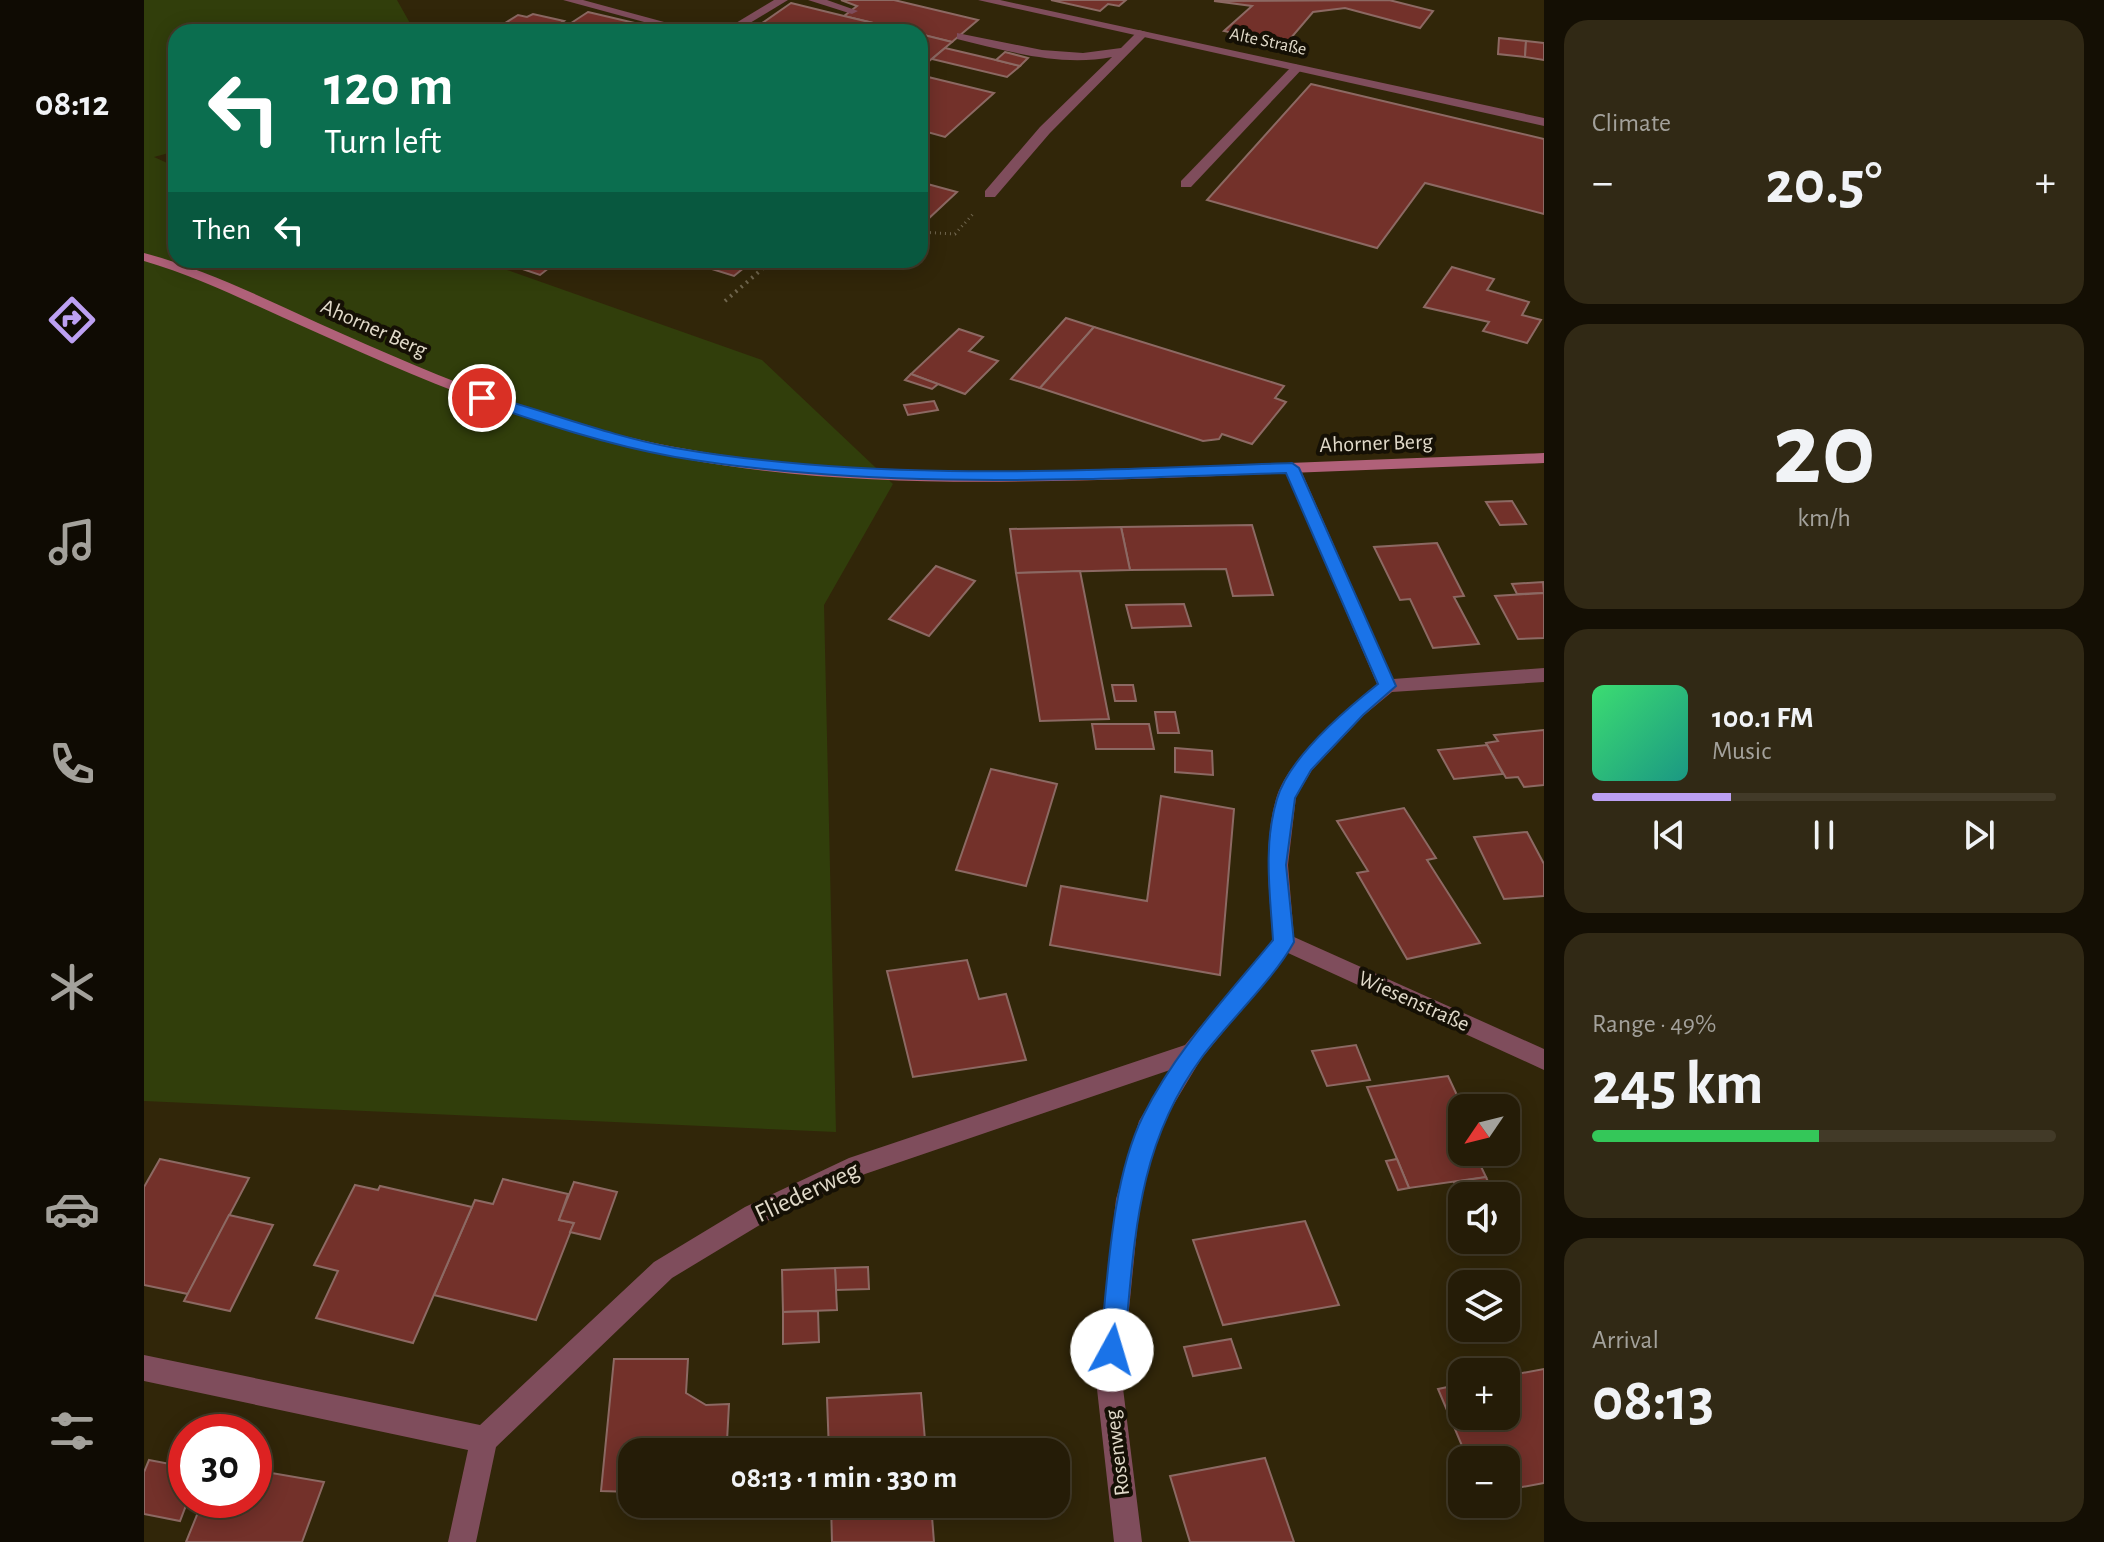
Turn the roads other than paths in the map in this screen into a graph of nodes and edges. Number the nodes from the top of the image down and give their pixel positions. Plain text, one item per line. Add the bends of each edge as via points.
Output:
1 (569, 0) edge
2 (782, 0) edge
3 (814, 0) edge
4 (984, 0) edge
5 (852, 11) dead end
6 (664, 24) edge
7 (741, 24) edge
8 (1143, 33) junction
9 (961, 36) dead end
10 (1124, 51) junction
11 (1298, 67) junction
12 (1544, 122) edge
13 (1186, 184) dead end
14 (990, 194) road end
15 (144, 257) edge
16 (168, 265) edge
17 (176, 268) edge
18 (1544, 458) edge
19 (1292, 468) junction
20 (1544, 675) edge
21 (1387, 686) junction
22 (1284, 942) junction
23 (1193, 1052) junction
24 (1544, 1060) edge
25 (144, 1368) edge
26 (484, 1440) junction
27 (462, 1542) edge
28 (1128, 1542) edge

1 - 6 street
2 - 7 street
3 - 5 street
4 - 8 street, Alte Straße
8 - 10 street
8 - 11 street, Alte Straße
9 - 10 street via 1078,59
10 - 14 street
11 - 12 street, Alte Straße
11 - 13 street
15 - 16 street, Ahorner Berg
17 - 19 street, Ahorner Berg via 487,400 674,452 823,471 960,476
18 - 19 street, Ahorner Berg
19 - 21 street
20 - 21 street
21 - 22 street via 1305,765 1286,797 1277,865
22 - 23 street, Rosenweg
22 - 24 street, Wiesenstraße
23 - 26 street, Fliederweg via 858,1166 754,1215 663,1270
23 - 28 street, Rosenweg via 1151,1121 1128,1199 1109,1380
25 - 26 street
26 - 27 street

